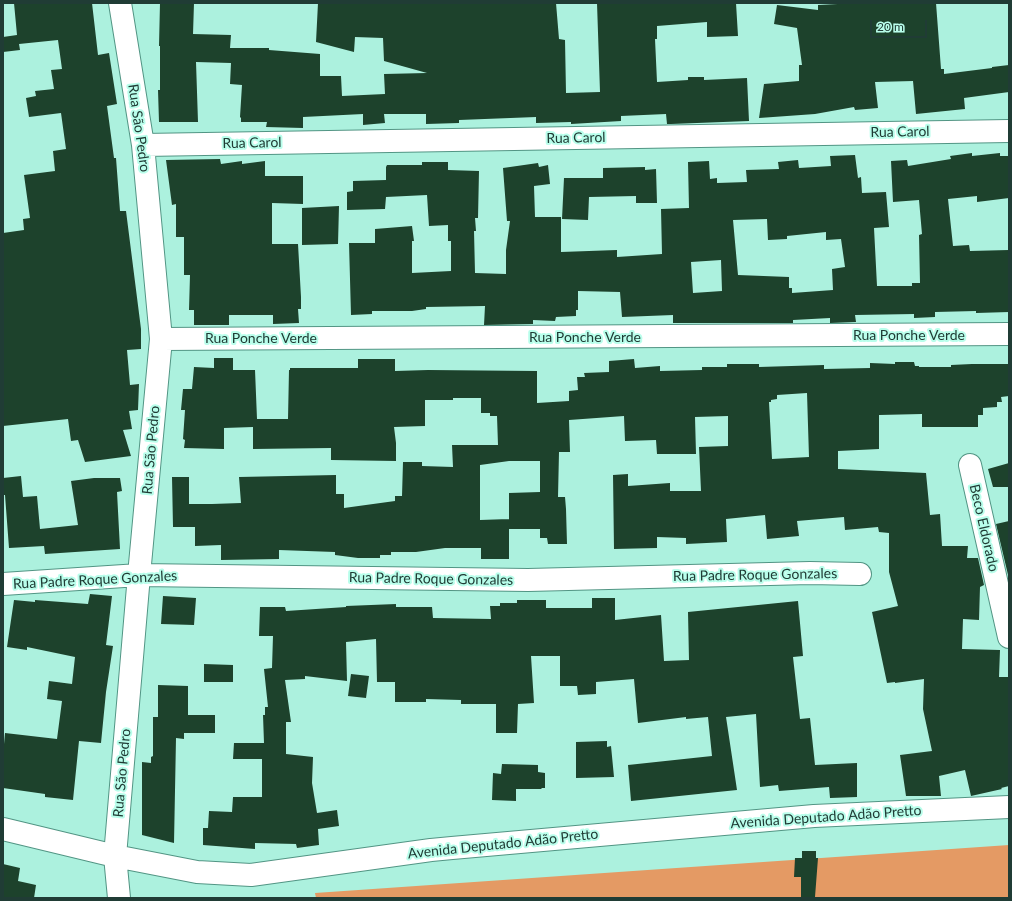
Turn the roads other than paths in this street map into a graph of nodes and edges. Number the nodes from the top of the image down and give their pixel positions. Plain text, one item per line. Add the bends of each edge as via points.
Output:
1 (120, 3) edge
2 (1009, 131) edge
3 (143, 145) junction
4 (1009, 334) edge
5 (161, 339) junction
6 (970, 465) dead end
7 (860, 574) dead end
8 (139, 575) junction
9 (3, 584) edge
10 (1009, 637) edge
11 (1009, 807) edge
12 (3, 829) edge
13 (115, 856) junction
14 (119, 898) edge

1 - 3 street, Rua São Pedro
2 - 3 street, Rua Carol
3 - 5 street, Rua São Pedro
4 - 5 street, Rua Ponche Verde
5 - 8 street, Rua São Pedro
6 - 10 street, Beco Eldorado
7 - 8 street, Rua Padre Roque Gonzales via 528,580
8 - 9 street, Rua Padre Roque Gonzales
8 - 13 street, Rua São Pedro
11 - 13 street, Avenida Deputado Adão Pretto via 814,816 445,848 251,875 197,872
12 - 13 street, Avenida Deputado Adão Pretto
13 - 14 street, Rua São Pedro

